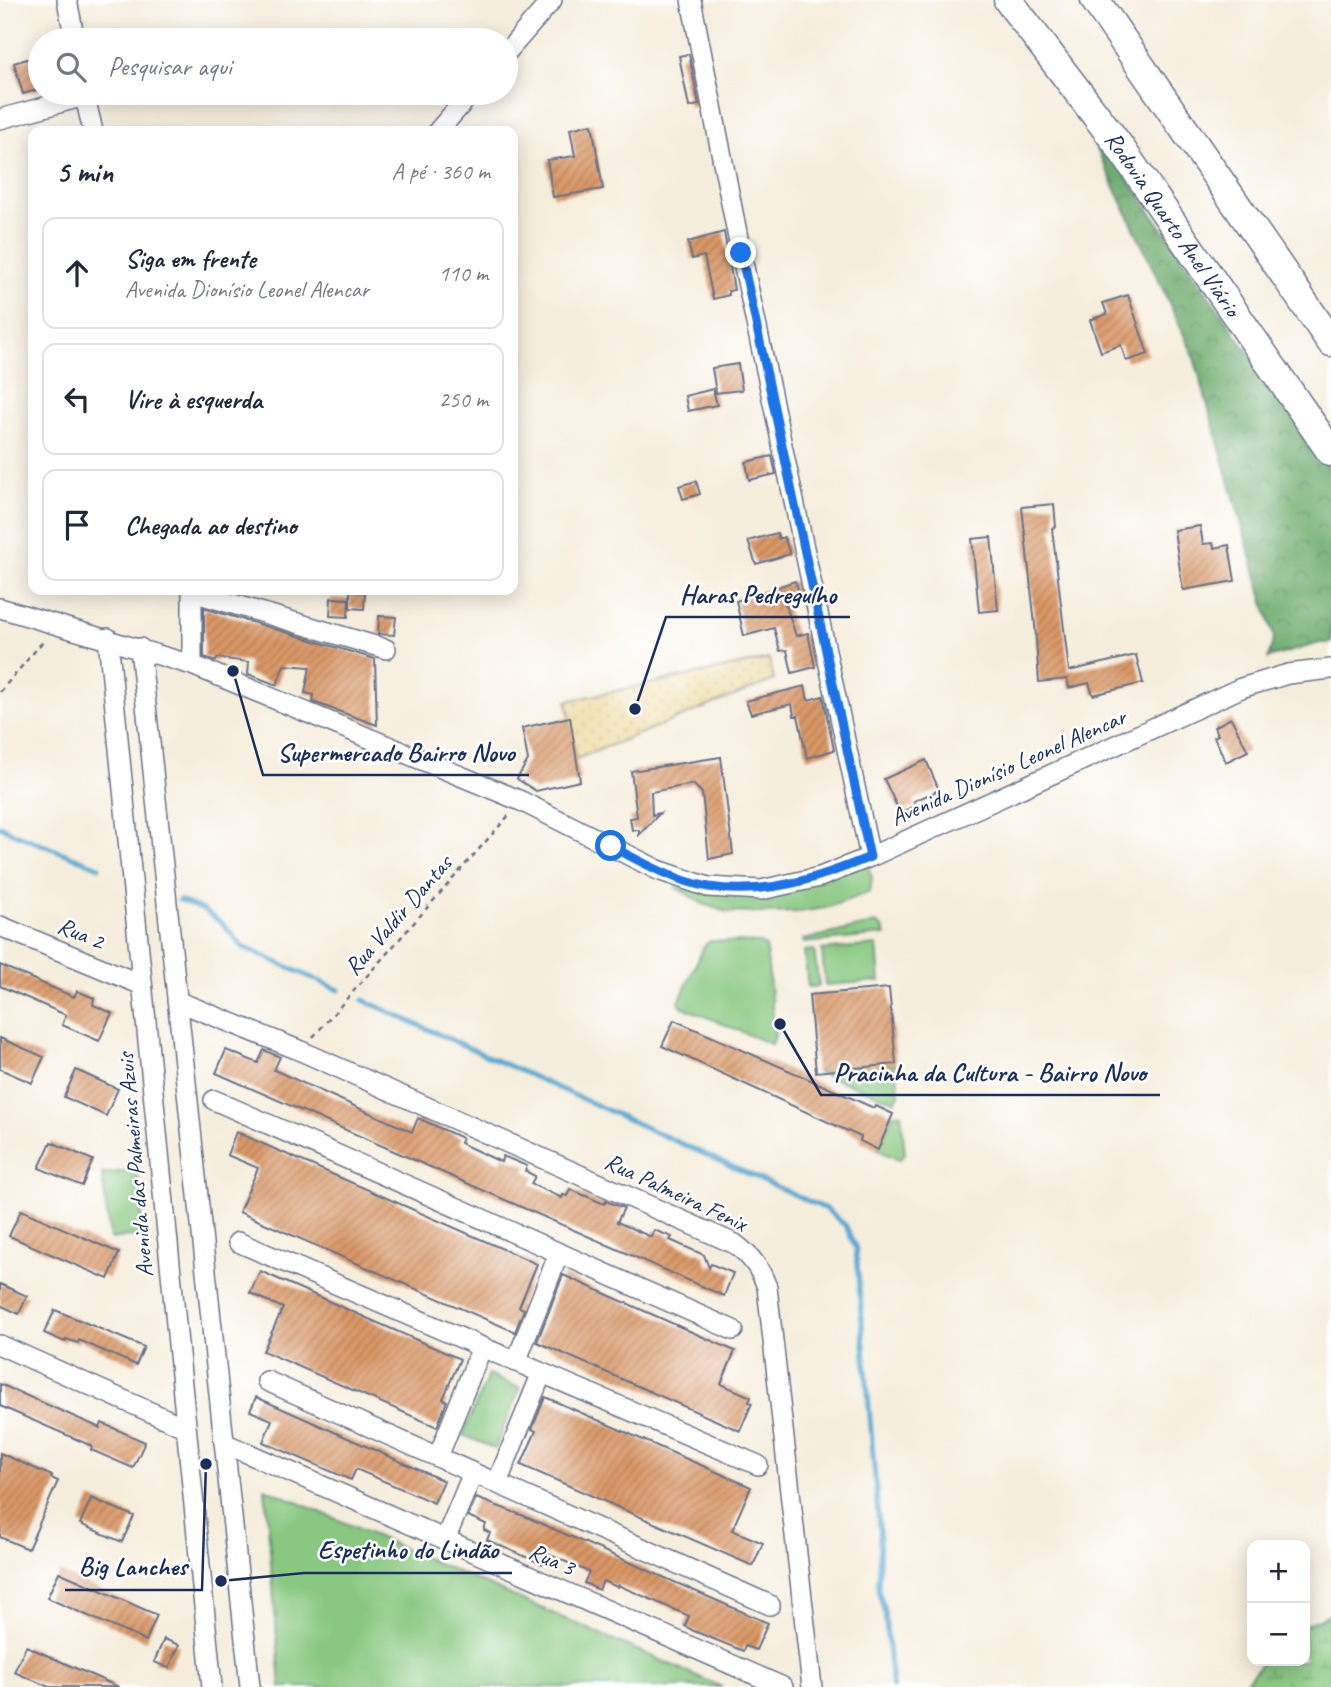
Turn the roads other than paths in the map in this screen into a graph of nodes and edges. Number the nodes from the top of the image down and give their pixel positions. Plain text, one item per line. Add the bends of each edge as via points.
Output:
1 (67, 0) edge
2 (552, 0) edge
3 (691, 0) edge
4 (1008, 0) edge
5 (1095, 0) edge
6 (73, 28) edge
7 (518, 39) edge
8 (48, 105) edge
9 (87, 105) edge
10 (461, 105) edge
11 (0, 119) edge
12 (92, 126) edge
13 (442, 126) edge
14 (1331, 342) edge
15 (1331, 452) edge
16 (192, 595) edge
17 (205, 595) edge
18 (0, 608) edge
19 (108, 638) junction
20 (140, 648) junction
21 (386, 649) dead end
22 (192, 664) junction
23 (1331, 669) edge
24 (870, 857) junction
25 (0, 926) edge
26 (142, 985) junction
27 (177, 1002) junction
28 (214, 1100) dead end
29 (238, 1242) dead end
30 (559, 1253) junction
31 (733, 1330) dead end
32 (0, 1345) edge
33 (482, 1347) junction
34 (516, 1362) junction
35 (541, 1375) junction
36 (267, 1381) dead end
37 (184, 1427) junction
38 (224, 1443) junction
39 (439, 1457) junction
40 (758, 1465) dead end
41 (473, 1473) junction
42 (497, 1483) junction
43 (445, 1540) junction
44 (769, 1605) dead end
45 (212, 1687) edge
46 (250, 1687) edge
47 (783, 1687) edge
48 (812, 1687) edge

1 - 6 street
2 - 7 street
3 - 24 street
4 - 15 highway, Rodovia Quarto Anel Viário via 1117,143
5 - 14 highway
8 - 11 street
9 - 12 street
10 - 13 street
16 - 22 street
17 - 21 street
18 - 19 street, Avenida Dionísio Leonel Alencar
19 - 20 street, Avenida Dionísio Leonel Alencar
19 - 26 street, Avenida das Palmeiras Azuis
20 - 22 street, Avenida Dionísio Leonel Alencar
20 - 27 street
22 - 24 street, Avenida Dionísio Leonel Alencar via 521,801 659,870 708,887 761,890 820,877
23 - 24 street, Avenida Dionísio Leonel Alencar via 1288,674 1241,688
25 - 26 street, Rua 2
26 - 37 street, Avenida das Palmeiras Azuis
27 - 38 street
27 - 48 street, Rua Palmeira Fenix via 301,1051 735,1244 755,1262 768,1287
28 - 30 street
29 - 33 street
30 - 31 street
30 - 34 street
32 - 37 street
33 - 34 street
33 - 39 street
34 - 35 street
35 - 40 street
35 - 42 street
36 - 39 street
37 - 45 street, Avenida das Palmeiras Azuis
38 - 43 street, Rua 3
38 - 46 street
39 - 41 street
41 - 42 street
41 - 43 street
42 - 44 street
43 - 47 street, Rua 3

